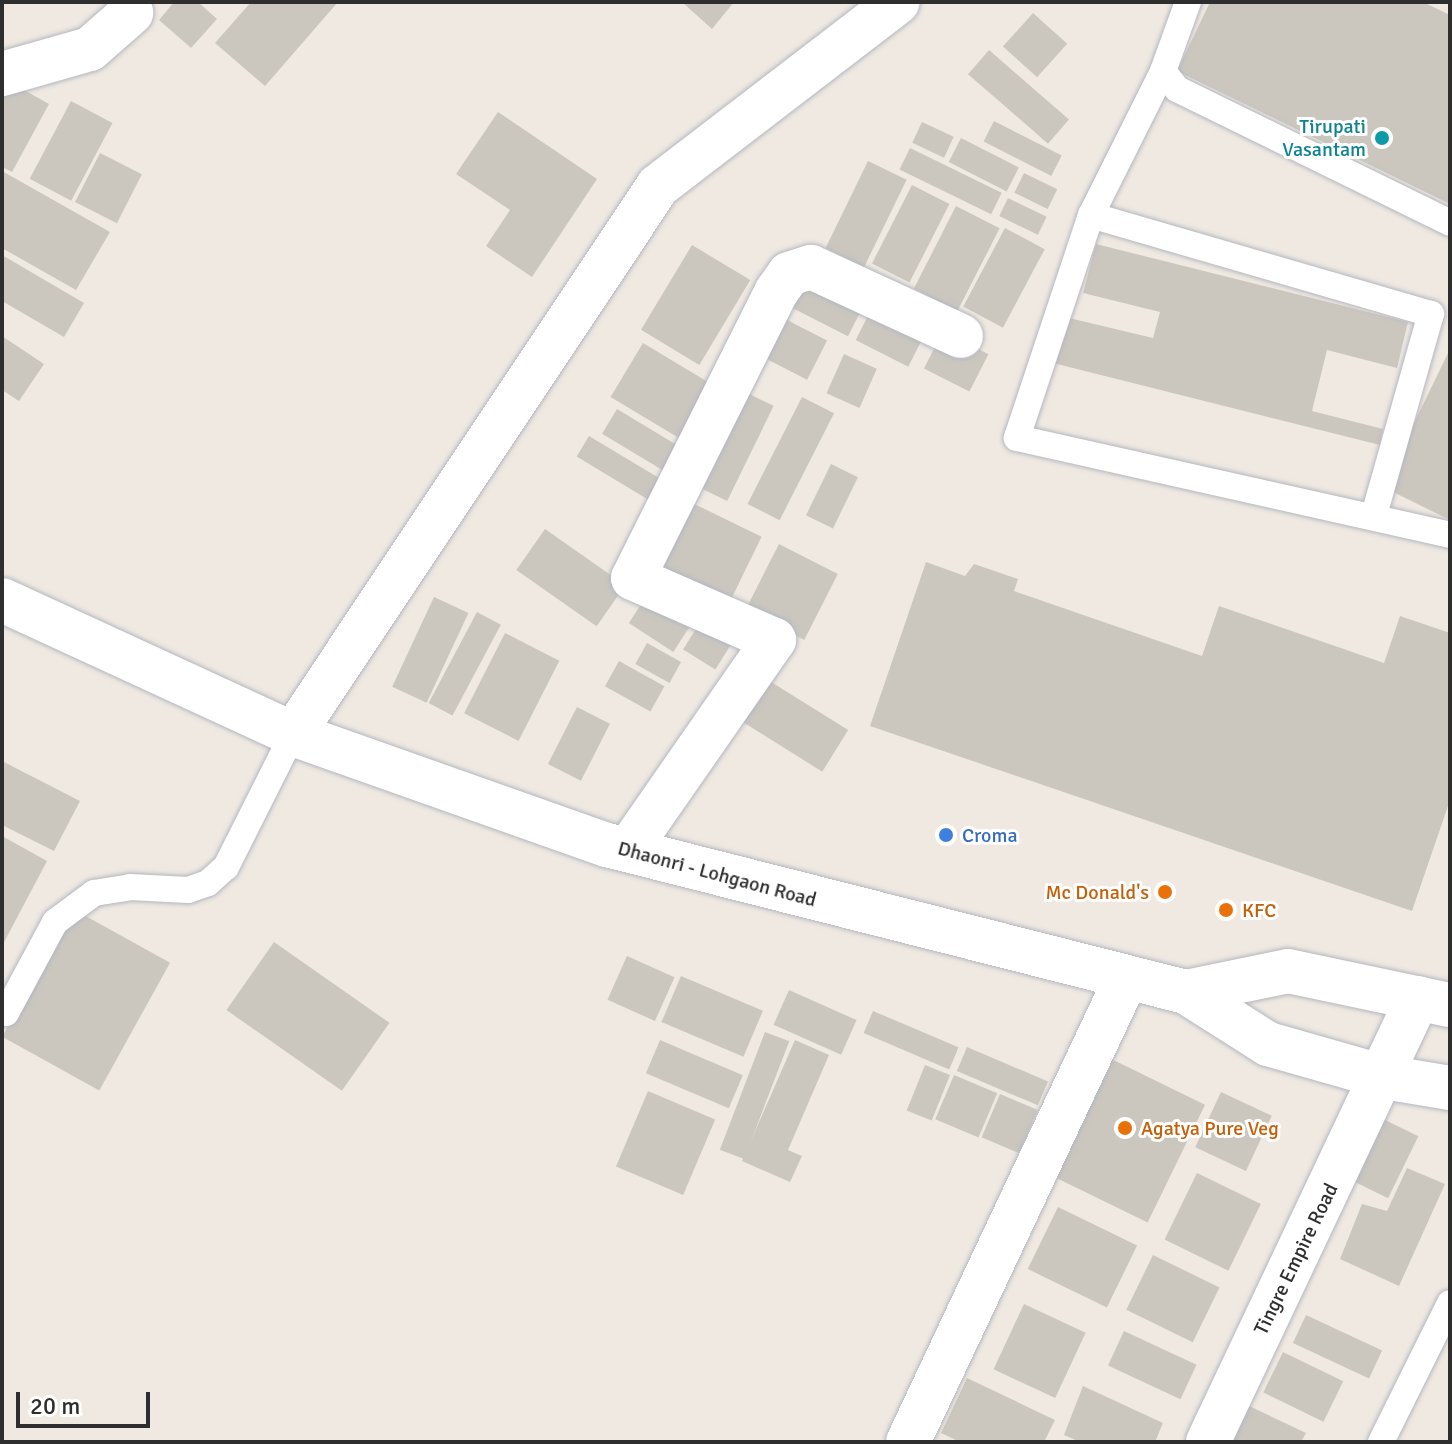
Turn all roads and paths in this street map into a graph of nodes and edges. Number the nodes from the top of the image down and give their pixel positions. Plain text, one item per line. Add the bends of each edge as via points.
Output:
1 (898, 2) edge
2 (1188, 2) edge
3 (131, 13) dead end
4 (1163, 71) junction
5 (2, 74) edge
6 (1091, 215) junction
7 (1450, 223) edge
8 (961, 336) dead end
9 (1374, 515) junction
10 (1450, 535) edge
11 (2, 600) edge
12 (293, 734) junction
13 (628, 850) junction
14 (1126, 979) junction
15 (1186, 992) junction
16 (1434, 1001) edge
17 (6, 1013) dead end
18 (1384, 1077) junction
19 (1450, 1088) edge
20 (1450, 1303) edge
21 (908, 1442) edge
22 (1208, 1442) edge
23 (1381, 1442) edge

1 - 12 street via 658,186
2 - 4 lane
3 - 5 street via 90,49
4 - 6 lane
4 - 7 lane via 1177,89
6 - 9 lane via 1431,314
6 - 9 lane via 1017,438
8 - 13 street via 811,267 789,274 777,291 633,578 774,640
9 - 10 lane
11 - 12 street, Dhaonri - Lohgaon Road
12 - 13 street, Dhaonri - Lohgaon Road
12 - 17 lane via 226,867 208,883 188,890 130,887 94,893 55,922
13 - 14 street, Dhaonri - Lohgaon Road
14 - 15 street, Dhaonri - Lohgaon Road
14 - 21 street
15 - 16 street via 1288,971
15 - 18 street, Dhaonri - Lohgaon Road via 1268,1044
16 - 18 street, Tingre Empire Road
18 - 19 street, Dhaonri - Lohgaon Road
18 - 22 street, Tingre Empire Road
20 - 23 lane

